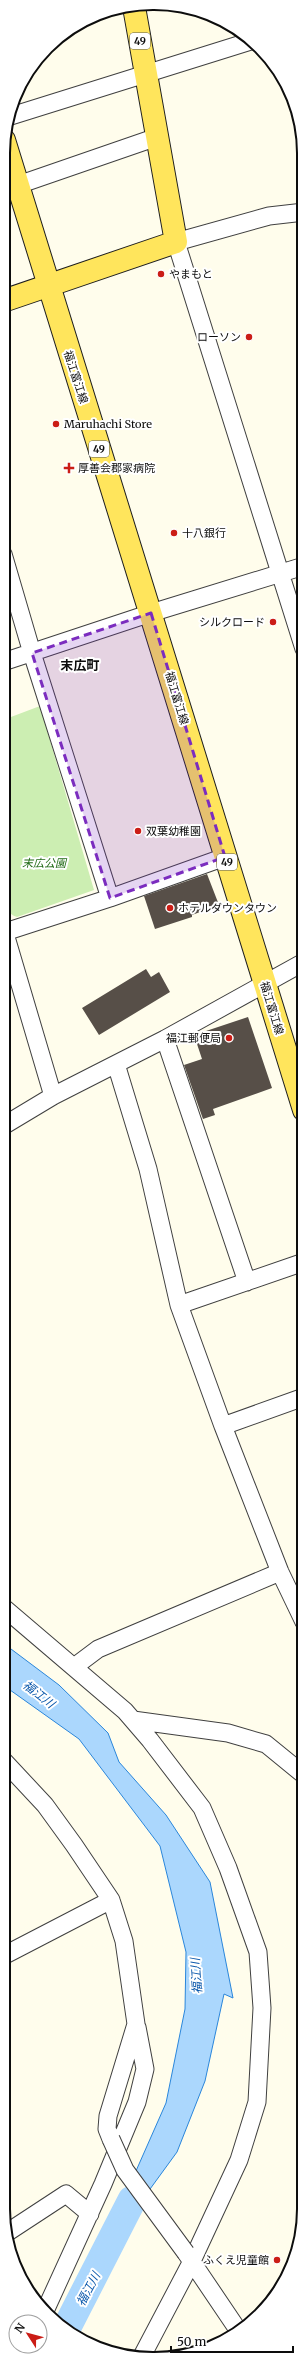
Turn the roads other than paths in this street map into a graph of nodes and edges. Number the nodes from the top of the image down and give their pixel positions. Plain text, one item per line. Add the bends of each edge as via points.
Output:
1 (135, 11) edge
2 (245, 43) edge
3 (147, 75) junction
4 (15, 115) edge
5 (157, 137) junction
6 (10, 159) edge
7 (18, 185) junction
8 (297, 213) edge
9 (176, 242) junction
10 (49, 286) junction
11 (10, 299) edge
12 (297, 568) edge
13 (281, 573) junction
14 (10, 578) edge
15 (151, 613) junction
16 (297, 626) edge
17 (32, 652) junction
18 (10, 660) edge
19 (225, 857) junction
20 (110, 898) junction
21 (10, 928) edge
22 (10, 950) edge
23 (297, 966) edge
24 (265, 984) junction
25 (165, 1039) junction
26 (116, 1064) junction
27 (297, 1087) edge
28 (53, 1096) junction
29 (10, 1122) edge
30 (297, 1264) edge
31 (247, 1282) junction
32 (179, 1305) junction
33 (297, 1400) edge
34 (223, 1426) junction
35 (280, 1572) junction
36 (297, 1607) edge
37 (10, 1613) edge
38 (74, 1667) junction
39 (133, 1720) junction
40 (10, 1768) edge
41 (297, 1769) edge
42 (111, 1900) junction
43 (10, 1952) edge
44 (136, 2024) junction
45 (90, 2214) junction
46 (12, 2230) edge
47 (189, 2257) junction
48 (48, 2305) edge
49 (235, 2326) edge
50 (144, 2352) edge

1 - 3 main road, 49
2 - 3 street
3 - 4 street
3 - 5 main road, 49
5 - 7 street
5 - 9 main road, 49
6 - 7 main road, 福江富江線 / 49
7 - 10 main road, 福江富江線 / 49
8 - 9 street via 269,216
9 - 10 main road
9 - 13 street
10 - 11 main road
10 - 15 main road, 福江富江線 / 49
12 - 13 street
13 - 15 street
13 - 16 street
14 - 17 street
15 - 17 street
15 - 19 main road, 福江富江線 / 49
17 - 18 street
17 - 20 street
19 - 20 street
19 - 24 main road, 福江富江線 / 49
20 - 21 street
22 - 28 street
23 - 24 street
24 - 25 street
24 - 27 main road, 福江富江線 / 49
25 - 26 street
25 - 31 street
26 - 28 street
26 - 32 street via 148,1169
28 - 29 street
30 - 31 street
31 - 32 street
32 - 34 street
33 - 34 street
34 - 35 street
35 - 36 street
35 - 38 street via 98,1649
37 - 38 street
38 - 39 street
39 - 41 street via 228,1733 266,1744
39 - 47 street via 202,1808 228,1868 258,1952 262,2008 257,2102 239,2160
40 - 42 street via 45,1805
42 - 43 street
42 - 44 street via 124,1941
44 - 45 street via 145,2069 137,2102
44 - 47 street, bridge via 108,2116 107,2130 125,2170
45 - 46 street via 66,2194
45 - 48 street
47 - 49 street
47 - 50 street

